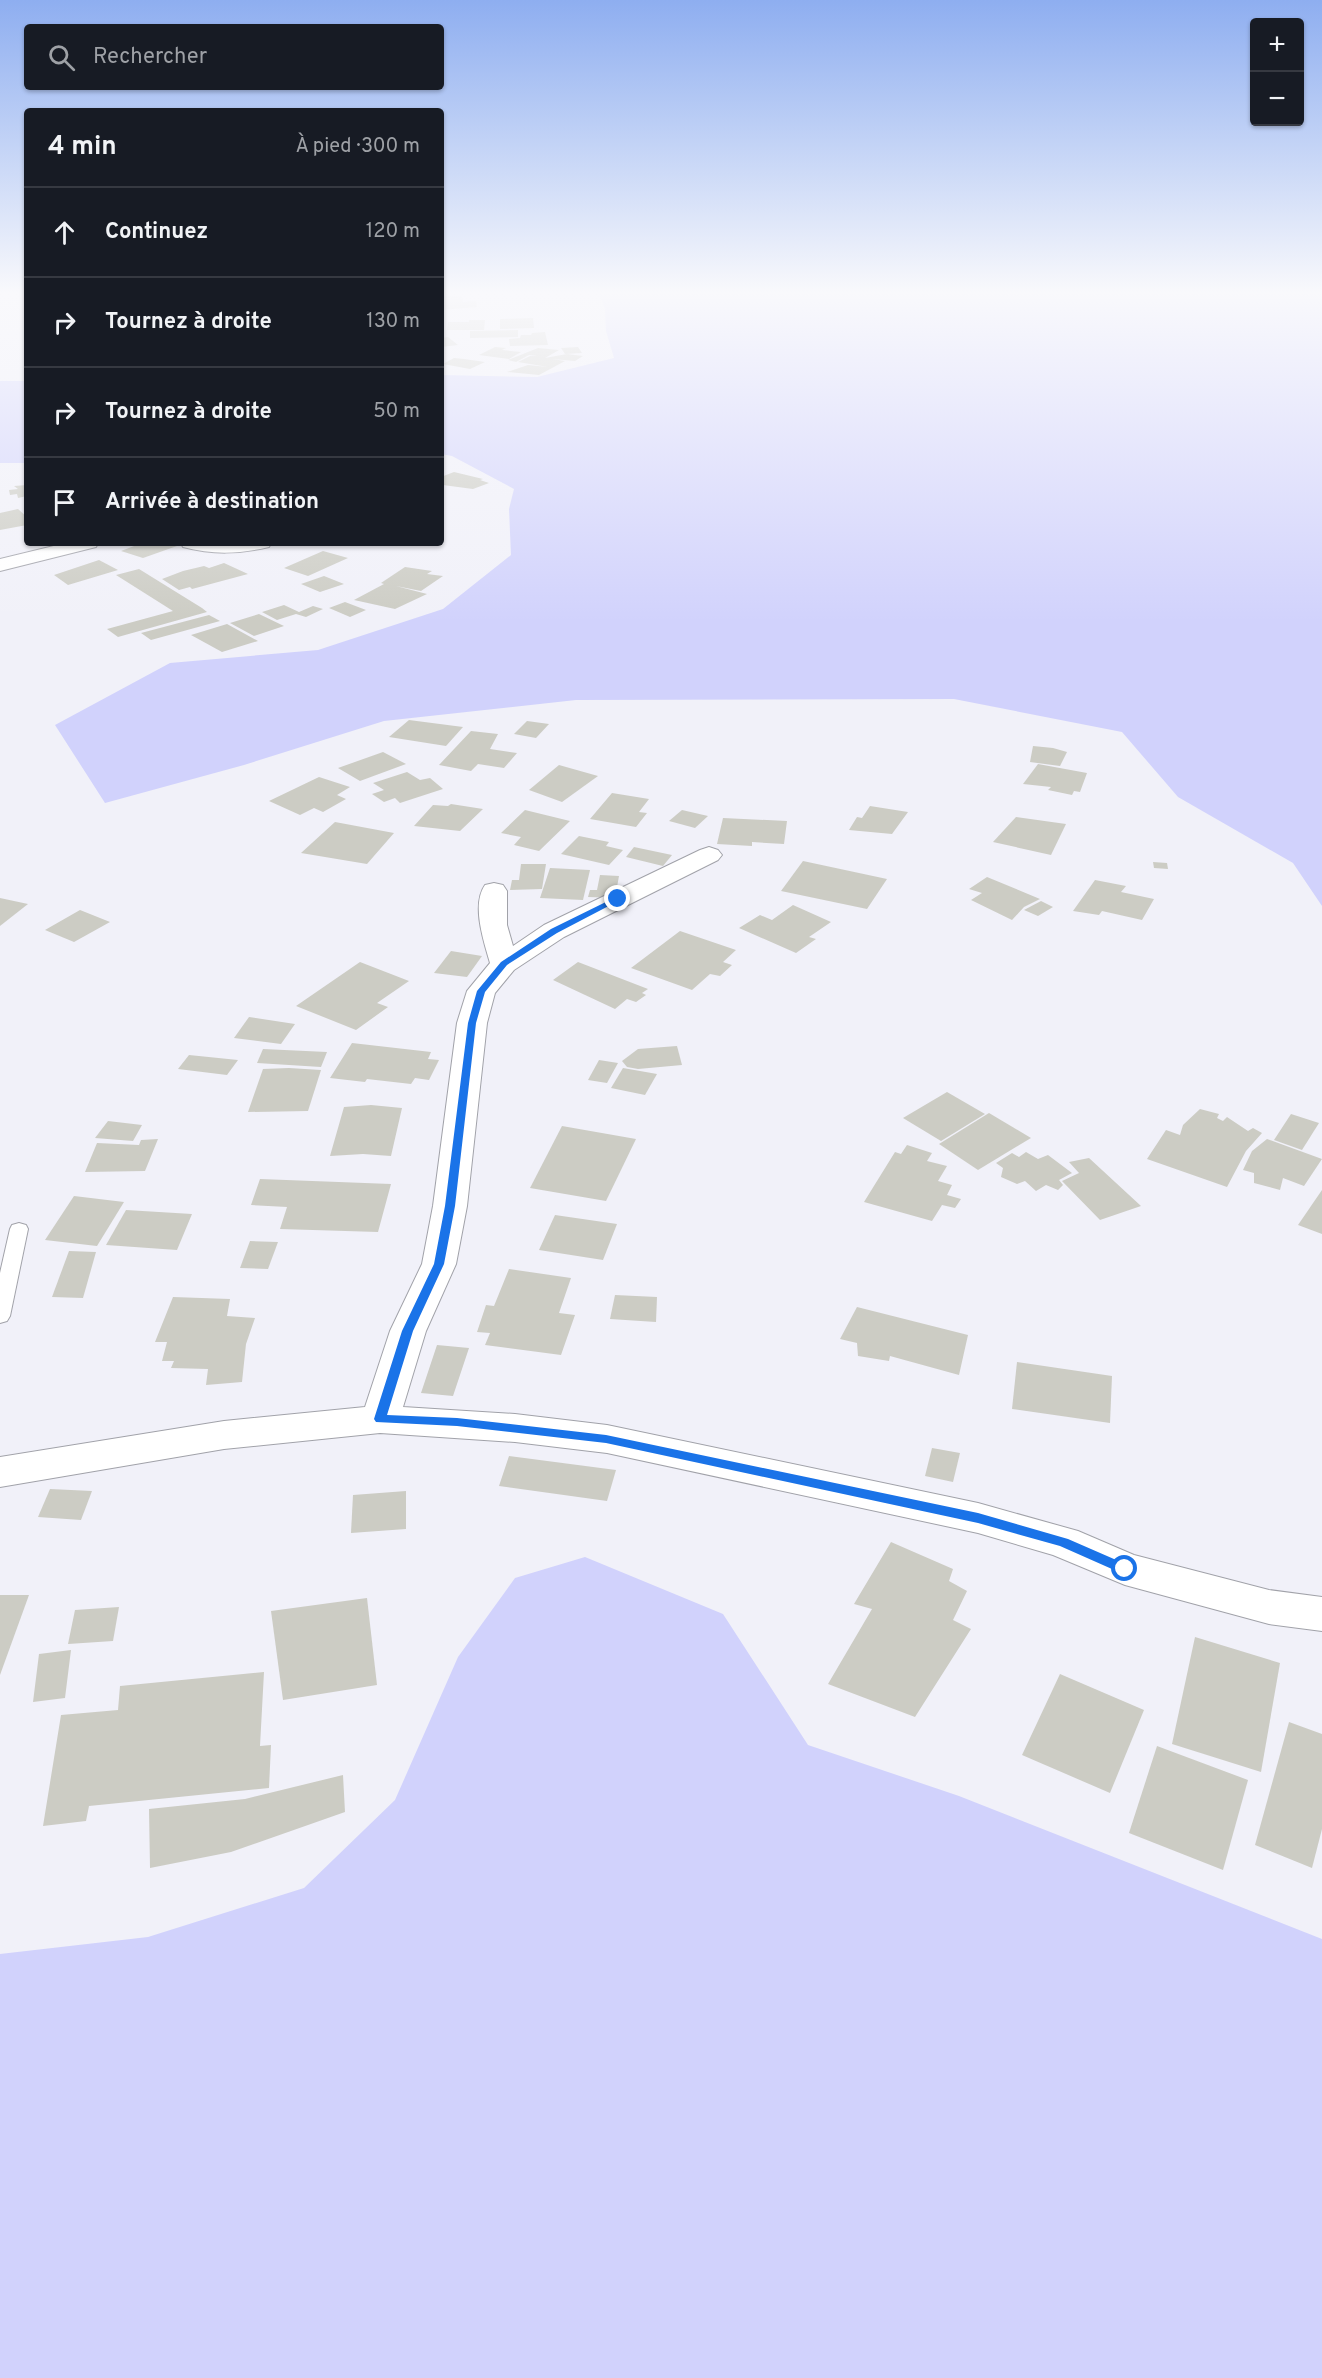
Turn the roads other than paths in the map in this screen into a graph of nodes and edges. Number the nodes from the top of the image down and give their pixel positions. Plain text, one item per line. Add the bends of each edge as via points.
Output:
1 (77, 546) edge
2 (200, 546) edge
3 (251, 546) edge
4 (0, 565) edge
5 (709, 855) dead end
6 (494, 891) dead end
7 (504, 964) junction
8 (18, 1229) dead end
9 (0, 1316) edge
10 (380, 1419) junction
11 (0, 1472) edge
12 (1322, 1614) edge

1 - 4 street
2 - 3 street
5 - 7 street via 554,931
6 - 7 street via 493,925
7 - 10 street via 481,991 472,1023 450,1206 439,1264 408,1331
8 - 9 lane
10 - 11 street via 224,1435
10 - 12 street via 515,1428 618,1442 978,1518 1064,1542 1125,1569 1269,1607

